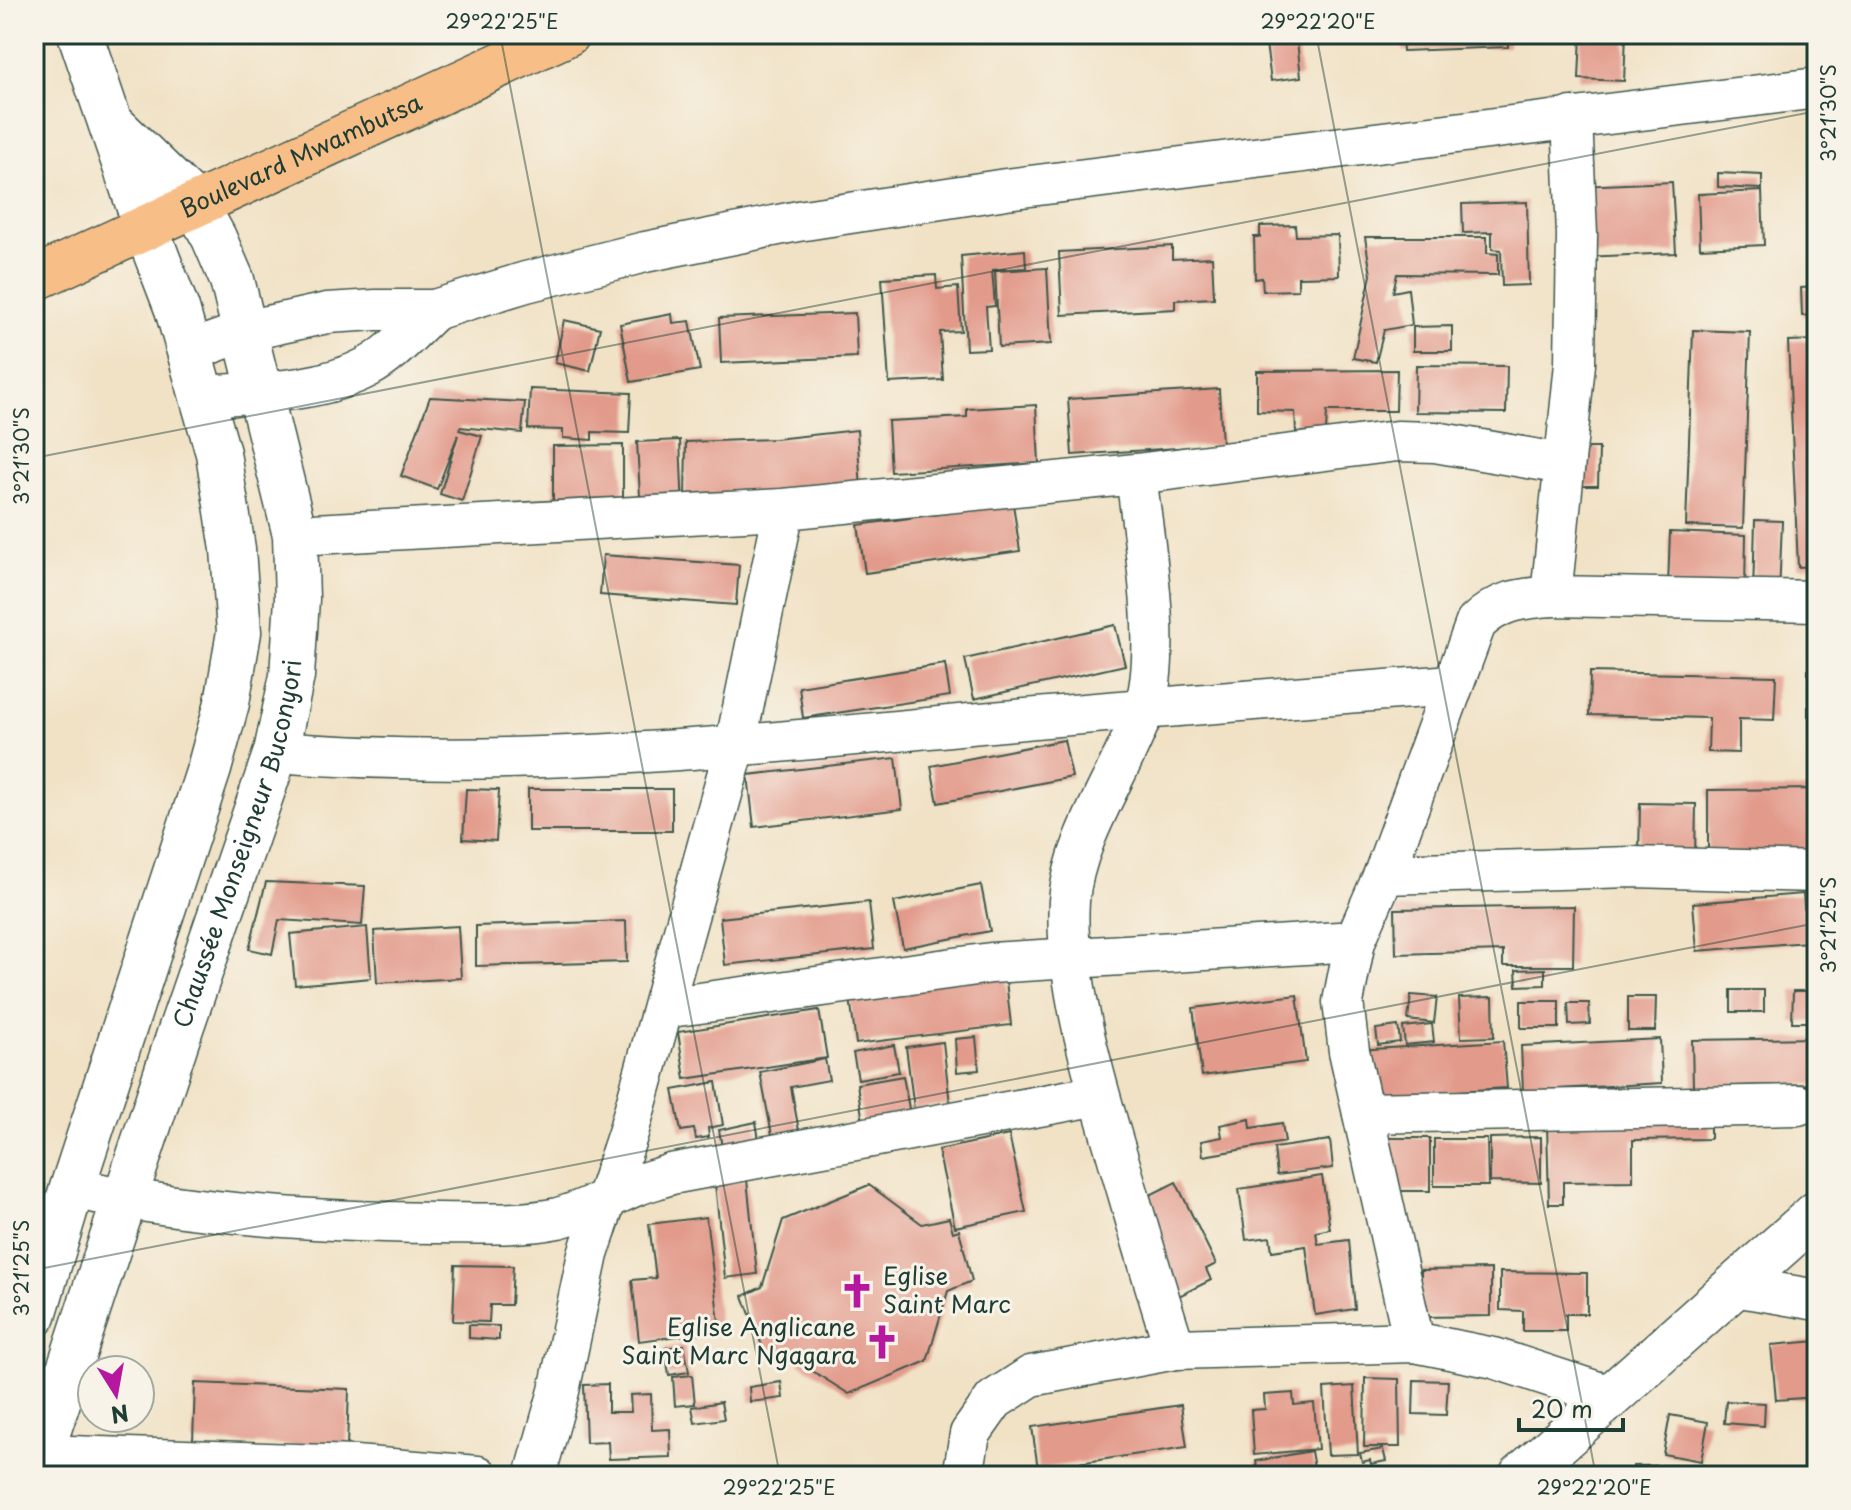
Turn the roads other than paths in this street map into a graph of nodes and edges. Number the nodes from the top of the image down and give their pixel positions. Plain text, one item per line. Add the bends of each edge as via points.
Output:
1 (80, 34) edge
2 (567, 34) edge
3 (1817, 88) edge
4 (1572, 117) junction
5 (111, 123) junction
6 (196, 205) junction
7 (146, 228) junction
8 (34, 279) edge
9 (434, 310) junction
10 (245, 331) junction
11 (190, 351) junction
12 (260, 392) junction
13 (204, 396) junction
14 (1563, 464) junction
15 (1136, 474) junction
16 (784, 509) junction
17 (295, 535) junction
18 (1551, 596) junction
19 (1817, 601) edge
20 (1452, 685) junction
21 (1144, 707) junction
22 (735, 747) junction
23 (276, 752) junction
24 (1817, 872) edge
25 (1384, 874) junction
26 (1355, 941) junction
27 (1071, 957) junction
28 (663, 1008) junction
29 (1099, 1095) junction
30 (1798, 1105) dead end
31 (1363, 1113) junction
32 (72, 1188) junction
33 (126, 1200) junction
34 (606, 1201) junction
35 (1817, 1213) edge
36 (1734, 1286) junction
37 (1817, 1300) edge
38 (34, 1315) edge
39 (1414, 1342) junction
40 (1175, 1349) junction
41 (1610, 1396) junction
42 (37, 1465) edge
43 (478, 1476) edge
44 (535, 1476) edge
45 (963, 1476) edge
46 (1521, 1476) edge

1 - 5 street, Chaussée Monseigneur Buconyori
2 - 6 highway, Boulevard Mwambutsa
3 - 4 street
4 - 9 street via 1006,189 798,221 645,252
4 - 14 street via 1577,299
5 - 6 street, Chaussée Monseigneur Buconyori
5 - 7 street, Chaussée Monseigneur Buconyori
6 - 7 highway, Boulevard Mwambutsa
6 - 10 street, Chaussée Monseigneur Buconyori via 232,280
7 - 8 highway, Boulevard Mwambutsa
7 - 11 street, Chaussée Monseigneur Buconyori
9 - 10 street via 327,313
9 - 12 street via 368,367 332,381
10 - 11 street
10 - 12 street, Chaussée Monseigneur Buconyori
11 - 13 street, Chaussée Monseigneur Buconyori
12 - 13 street
12 - 17 street, Chaussée Monseigneur Buconyori
13 - 32 street, Chaussée Monseigneur Buconyori via 233,549 239,632 209,769
14 - 15 street via 1435,442 1397,441
14 - 18 street
15 - 16 street
15 - 21 street via 1151,621
16 - 17 street
16 - 22 street
17 - 23 street, Chaussée Monseigneur Buconyori via 292,676
18 - 19 street
18 - 20 street via 1516,599 1491,609 1476,623
20 - 21 street
20 - 25 street
21 - 22 street
21 - 27 street via 1079,857 1069,900
22 - 23 street via 420,760
22 - 28 street
23 - 33 street, Chaussée Monseigneur Buconyori
24 - 25 street via 1633,867
25 - 26 street
26 - 27 street
26 - 31 street via 1343,1002
27 - 28 street via 914,972
27 - 29 street
28 - 34 street
29 - 34 street via 671,1174
29 - 40 street
30 - 31 street
31 - 39 street
32 - 33 street
32 - 38 street, Chaussée Monseigneur Buconyori
33 - 34 street via 262,1216 429,1223 525,1223
33 - 42 street, Chaussée Monseigneur Buconyori
34 - 44 street via 584,1270
35 - 36 street
36 - 37 street
36 - 41 street
39 - 40 street
39 - 41 street via 1494,1358
40 - 45 street via 1031,1376 994,1400 970,1434
41 - 46 street
42 - 43 street via 355,1466

